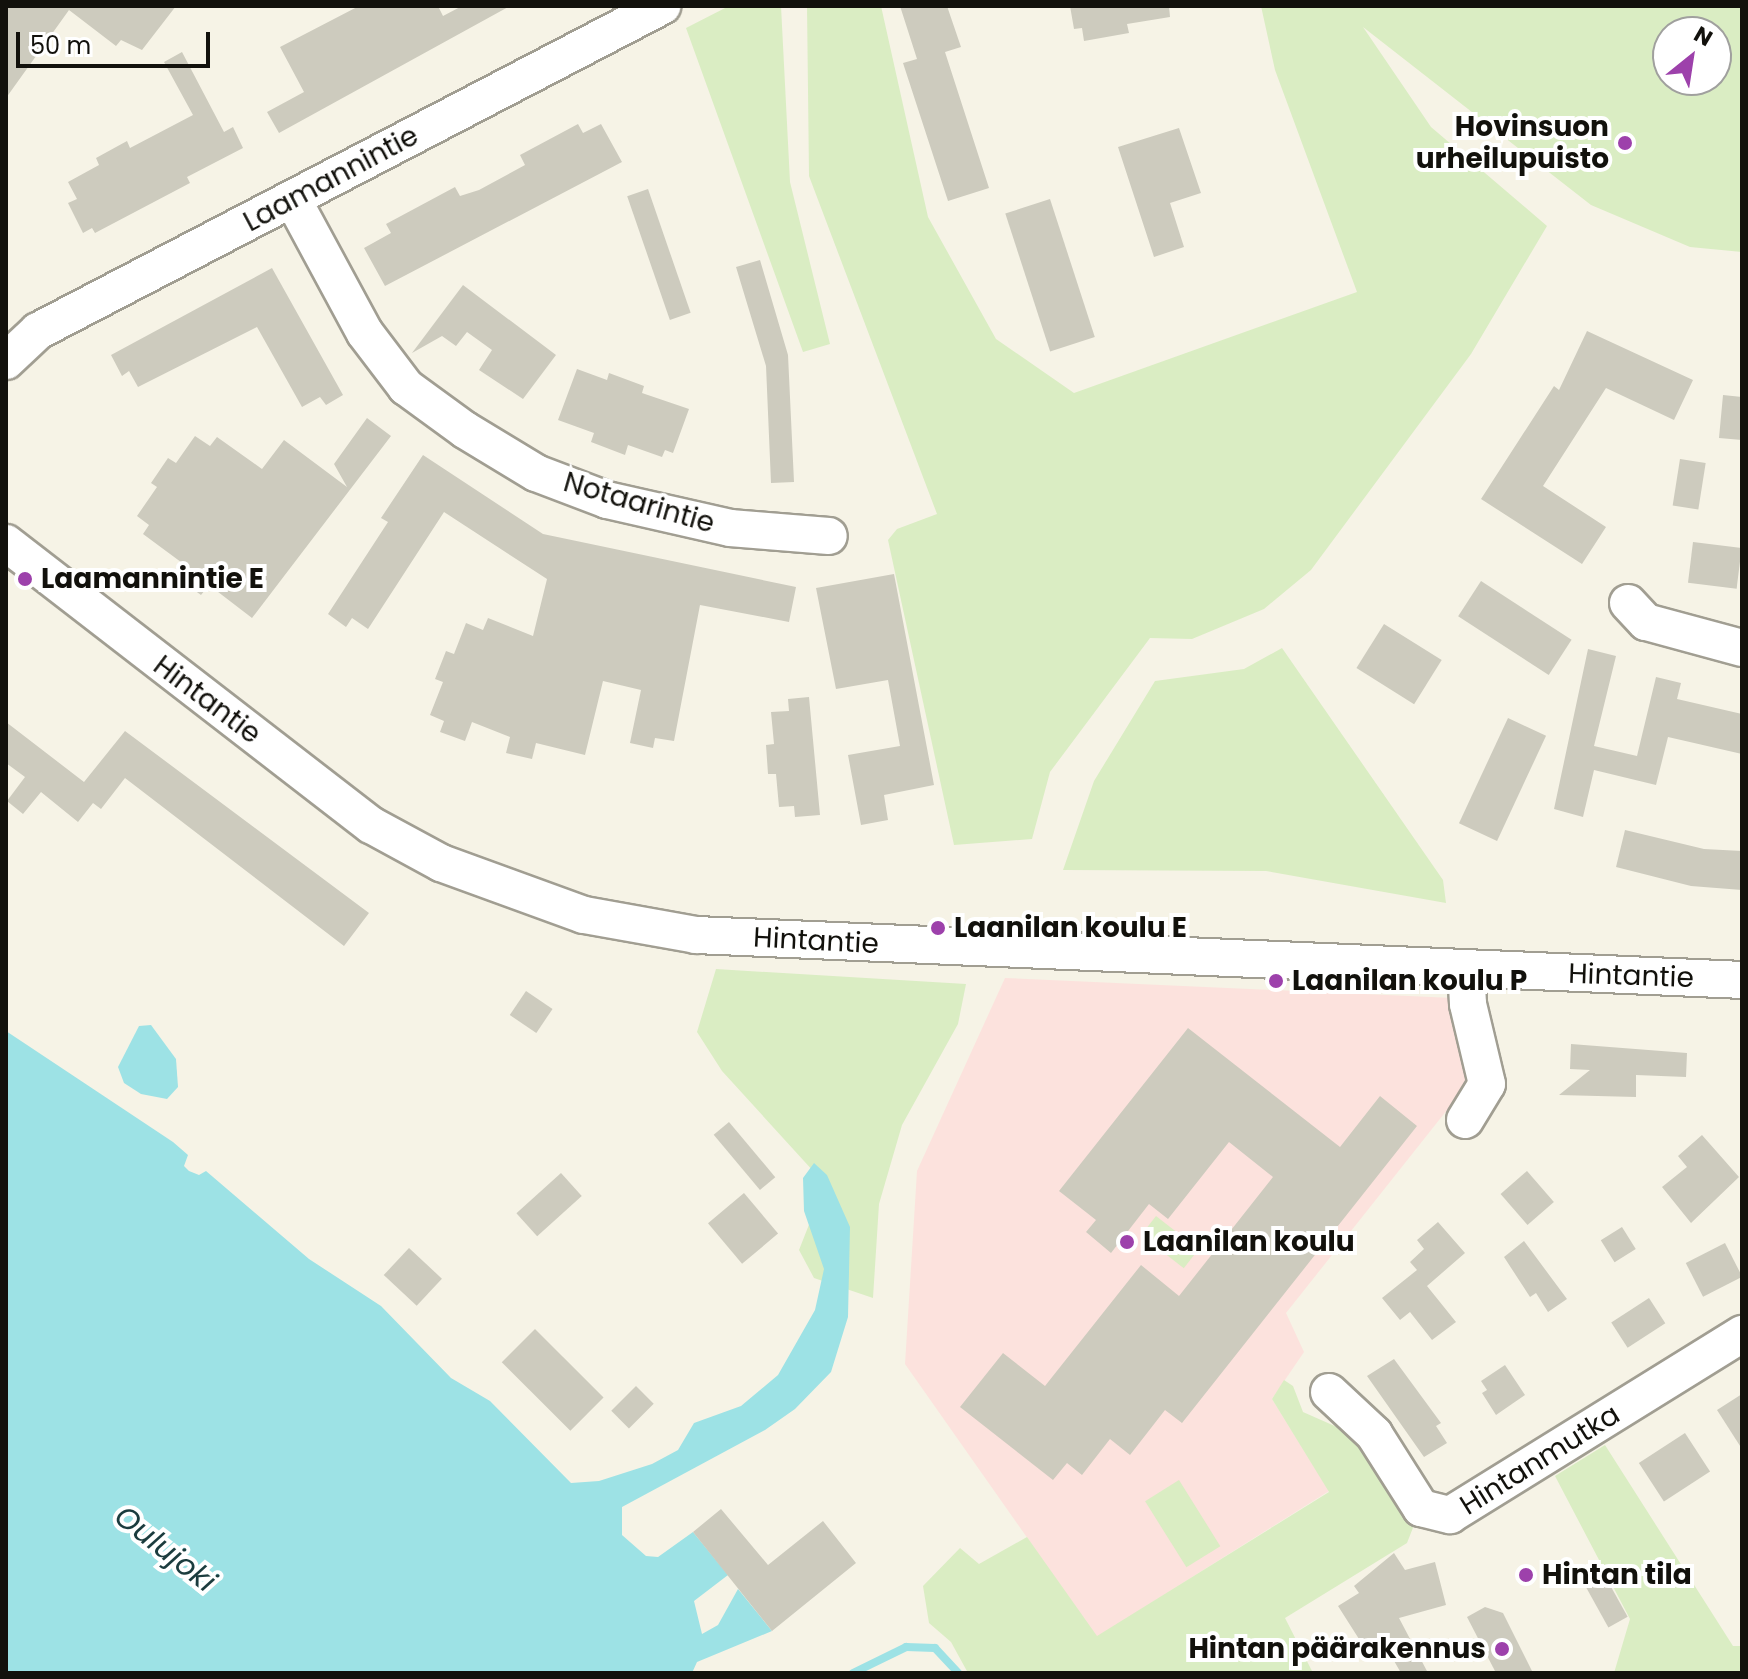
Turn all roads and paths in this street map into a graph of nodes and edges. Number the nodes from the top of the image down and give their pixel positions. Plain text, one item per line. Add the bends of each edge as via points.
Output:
1 (662, 6) edge
2 (293, 200) junction
3 (6, 361) edge
4 (829, 536) dead end
5 (6, 543) edge
6 (1628, 603) dead end
7 (1742, 648) edge
8 (1466, 969) junction
9 (1742, 980) edge
10 (1465, 1120) dead end
11 (1742, 1334) edge
12 (1329, 1392) dead end

1 - 2 street, Laamannintie
2 - 3 street, Laamannintie via 38,331
2 - 4 street, Notaarintie via 365,333 406,387 465,430 536,473 607,500 730,528
5 - 8 street, Hintantie via 371,825 441,863 584,915 696,935
6 - 7 street via 1646,622
8 - 9 street, Hintantie
8 - 10 street via 1468,1004 1487,1084
11 - 12 street, Hintanmutka via 1450,1515 1430,1513 1412,1499 1374,1434

